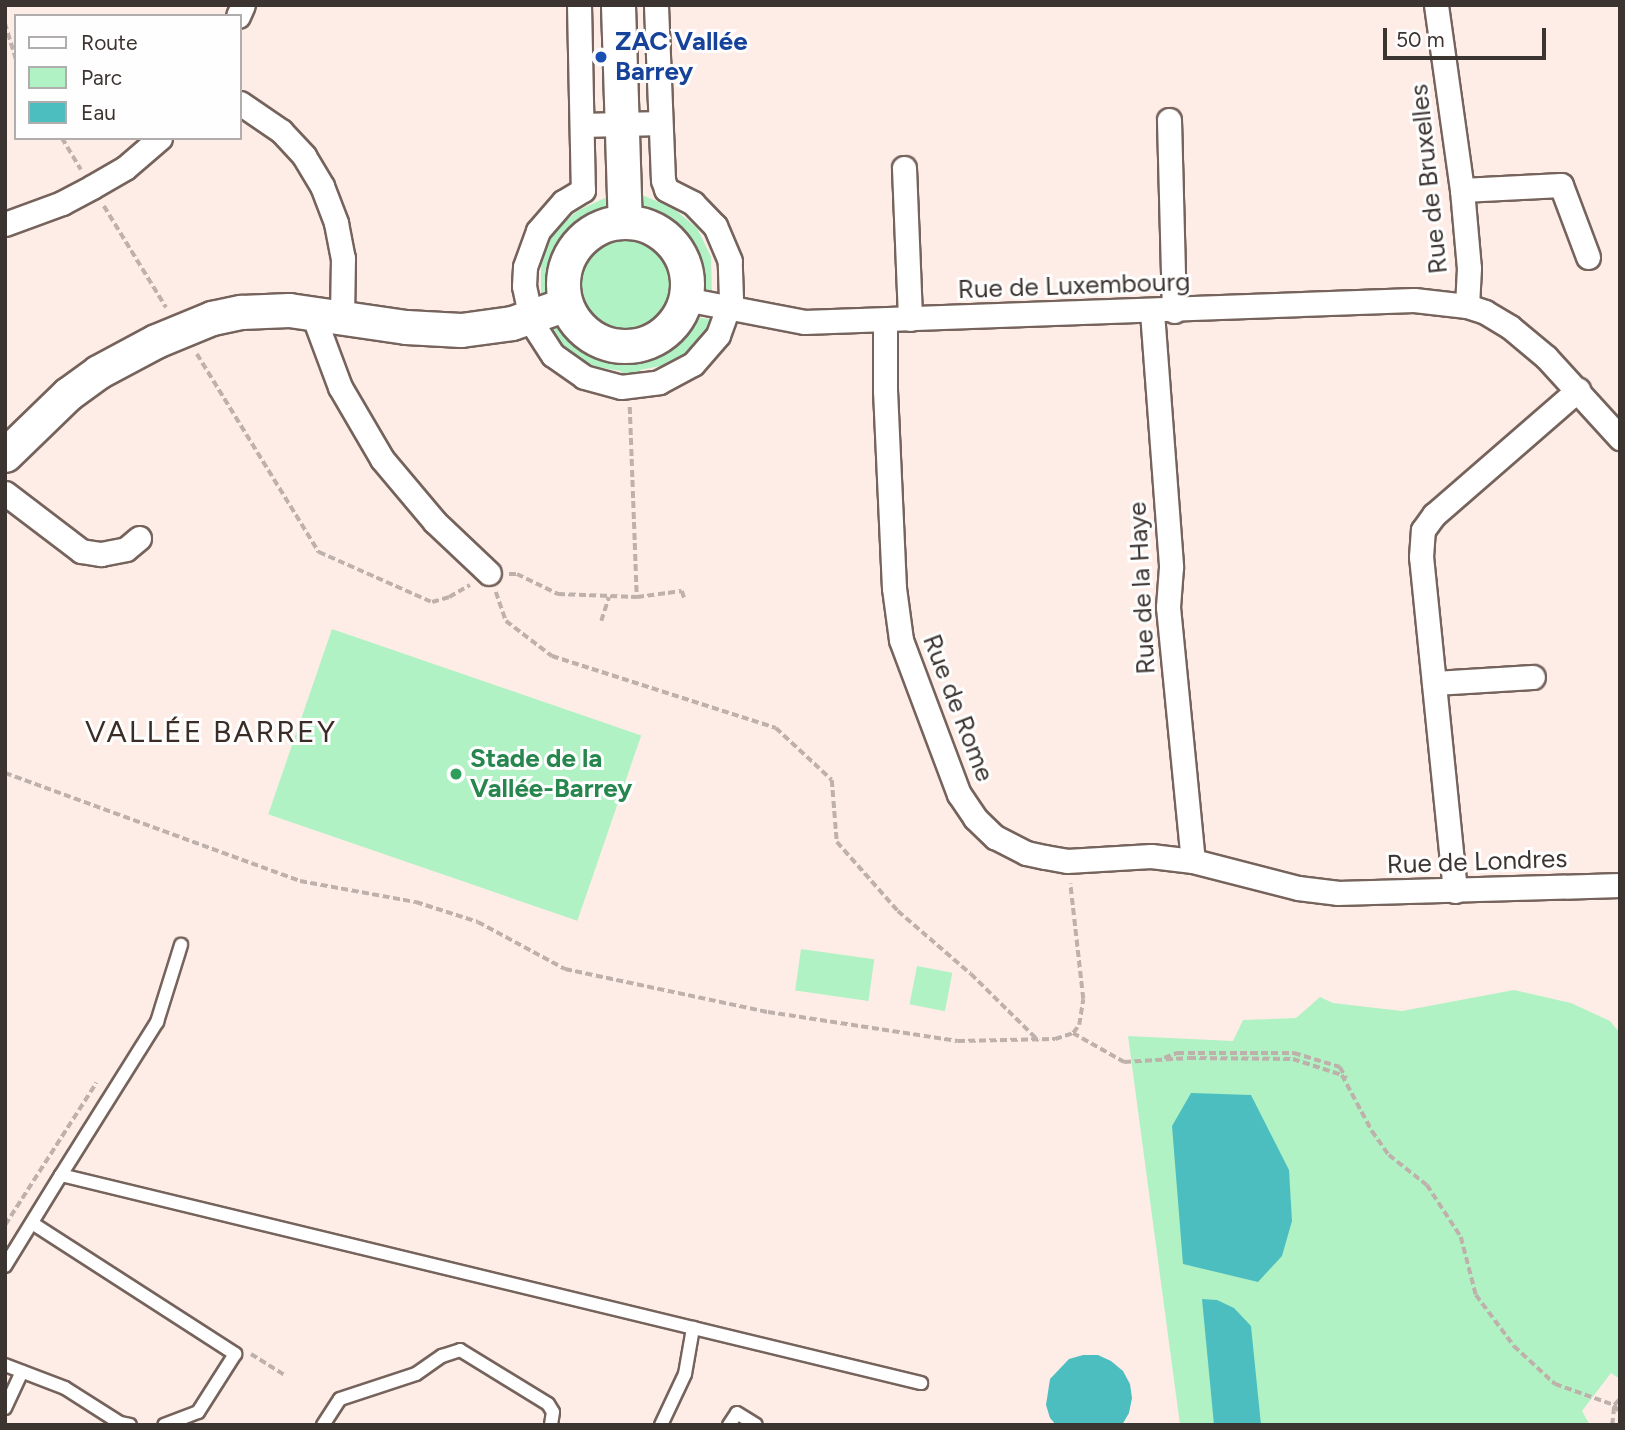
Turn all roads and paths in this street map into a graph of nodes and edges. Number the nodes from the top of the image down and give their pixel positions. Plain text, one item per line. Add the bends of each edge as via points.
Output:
1 (579, 5) edge
2 (618, 5) edge
3 (656, 5) edge
4 (1436, 5) edge
5 (5, 23) edge
6 (5, 50) edge
7 (12, 50) junction
8 (14, 55) edge
9 (242, 104) edge
10 (1169, 120) dead end
11 (660, 123) junction
12 (622, 124) junction
13 (583, 125) junction
14 (63, 140) edge
15 (158, 140) edge
16 (904, 168) dead end
17 (92, 187) junction
18 (1462, 190) junction
19 (625, 222) junction
20 (5, 225) edge
21 (1587, 257) dead end
22 (685, 299) junction
23 (566, 304) junction
24 (1467, 306) junction
25 (167, 309) dead end
26 (728, 309) junction
27 (1163, 311) junction
28 (327, 315) junction
29 (530, 317) junction
30 (910, 319) junction
31 (885, 320) junction
32 (192, 347) dead end
33 (1578, 390) junction
34 (630, 402) dead end
35 (1620, 438) edge
36 (5, 455) edge
37 (5, 493) edge
38 (139, 538) dead end
39 (489, 573) junction
40 (610, 597) junction
41 (637, 597) junction
42 (685, 600) dead end
43 (601, 621) dead end
44 (1533, 677) dead end
45 (1434, 683) junction
46 (5, 773) edge
47 (1067, 861) junction
48 (1194, 861) junction
49 (1620, 885) edge
50 (1455, 891) junction
51 (1336, 893) joint
52 (181, 944) dead end
53 (1073, 1033) junction
54 (1039, 1041) junction
55 (96, 1083) dead end
56 (61, 1175) junction
57 (32, 1223) junction
58 (5, 1226) edge
59 (5, 1266) edge
60 (693, 1328) junction
61 (5, 1365) edge
62 (22, 1372) junction
63 (921, 1383) dead end
64 (1620, 1399) edge
65 (1614, 1405) junction
66 (5, 1408) edge
67 (1620, 1413) edge
68 (130, 1425) edge
69 (164, 1425) edge
70 (323, 1425) edge
71 (551, 1425) edge
72 (661, 1425) edge
73 (729, 1425) edge
74 (756, 1425) edge
75 (1612, 1425) edge

1 - 13 street
2 - 12 street
3 - 11 street
4 - 18 street, Rue de Bruxelles
5 - 7 path
6 - 7 path
7 - 8 path
9 - 28 street via 281,131 323,186 343,257
10 - 27 street, Rue de la Haye
11 - 12 street
11 - 26 street via 666,189 703,211 724,243 732,280
12 - 13 street
12 - 19 street
13 - 29 street via 583,190 549,215 530,248 524,286
14 - 17 path
15 - 17 street via 125,168
16 - 30 street
17 - 20 street
17 - 25 path
18 - 21 street via 1561,185
18 - 24 street, Rue de Bruxelles via 1469,268
19 - 22 street via 652,228 674,246 686,271
19 - 23 street via 602,226 574,248 562,281
22 - 23 street via 680,314 658,337 627,346 597,339 583,330
22 - 26 street, Rue de Luxembourg
23 - 29 street
24 - 27 street, Rue de Luxembourg via 1414,300
24 - 33 street, Rue de Luxembourg via 1510,327
26 - 29 street via 718,335 693,364 641,386 602,384 568,368 541,340
26 - 31 street, Rue de Luxembourg via 804,322
27 - 30 street, Rue de Luxembourg
27 - 48 street, Rue de la Haye via 1151,332 1171,567 1168,607
28 - 29 street via 461,330 496,327
28 - 36 street via 265,309 241,312 212,318 156,341 68,394
28 - 39 street via 340,387 382,459 435,522
30 - 31 street, Rue de Luxembourg
31 - 47 street, Rue de Rome via 894,588 907,661 951,779 975,818 1026,853
32 - 39 path via 319,552 432,603
33 - 35 street, Rue de Luxembourg
33 - 45 street via 1434,515 1423,530 1421,557
34 - 41 path
37 - 38 street via 81,551 101,554 126,549
39 - 40 path via 517,574 558,594
39 - 54 path via 506,621 552,656 776,727 832,780 837,842 898,911
40 - 41 path
40 - 43 path
41 - 42 path via 682,591
44 - 45 street
45 - 50 street
46 - 54 path via 300,881 416,902 478,922 565,969 768,1012 895,1032 958,1041
47 - 48 street, Rue de Rome via 1151,856
47 - 53 path via 1083,1009
48 - 51 street, Rue de Rome
49 - 50 street, Rue de Londres
50 - 51 street, Rue de Londres
52 - 56 lane via 157,1022
53 - 54 path
53 - 65 path via 1119,1061 1293,1059 1342,1075 1372,1131 1390,1155 1427,1185 1461,1237 1476,1295 1514,1346 1555,1384
55 - 58 path
56 - 57 lane
56 - 60 lane
57 - 59 lane
57 - 69 lane via 235,1353 198,1412
60 - 63 lane
60 - 72 lane via 685,1374
61 - 62 lane
62 - 66 lane
62 - 68 lane via 65,1388
64 - 65 path
65 - 67 path
65 - 75 path
70 - 71 lane via 340,1399 416,1374 460,1350 548,1404
73 - 74 lane via 737,1413

